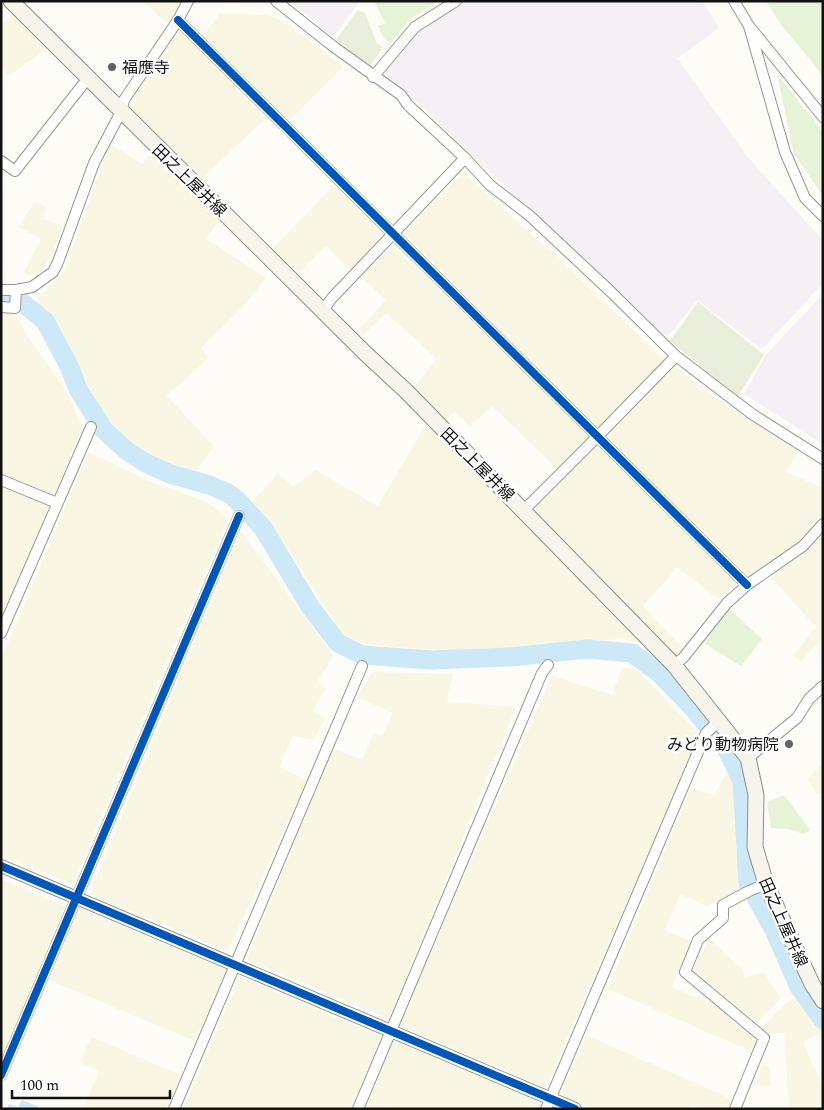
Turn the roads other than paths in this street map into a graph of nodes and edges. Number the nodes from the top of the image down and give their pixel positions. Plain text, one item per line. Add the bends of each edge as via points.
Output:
1 (11, 1) edge
2 (188, 1) edge
3 (276, 1) edge
4 (456, 1) edge
5 (734, 1) edge
6 (178, 20) junction
7 (748, 26) junction
8 (373, 77) junction
9 (88, 78) junction
10 (122, 112) junction
11 (823, 117) edge
12 (465, 158) junction
13 (1, 161) edge
14 (823, 216) edge
15 (394, 234) junction
16 (1, 290) edge
17 (16, 296) junction
18 (1, 306) edge
19 (323, 310) junction
20 (676, 356) junction
21 (91, 427) dead end
22 (597, 437) junction
23 (823, 459) edge
24 (1, 480) edge
25 (57, 503) junction
26 (524, 510) junction
27 (239, 516) dead end
28 (823, 524) edge
29 (747, 585) junction
30 (1, 633) edge
31 (548, 665) dead end
32 (674, 665) junction
33 (362, 666) dead end
34 (823, 686) edge
35 (719, 721) junction
36 (748, 758) junction
37 (1, 866) edge
38 (758, 888) junction
39 (76, 898) junction
40 (235, 965) junction
41 (823, 1001) edge
42 (390, 1029) junction
43 (1, 1075) edge
44 (548, 1104) edge
45 (174, 1109) edge
46 (358, 1109) edge
47 (576, 1109) edge
48 (735, 1109) edge

1 - 9 main road, 田之上屋井線
2 - 6 street
3 - 8 street
4 - 8 street via 414,27
5 - 7 street
6 - 10 street via 124,100
6 - 15 street
7 - 11 street
7 - 14 street via 785,152 805,198
8 - 12 street via 401,95
9 - 10 main road, 田之上屋井線
9 - 13 street via 14,171
10 - 17 street via 94,163 53,272
10 - 19 main road, 田之上屋井線
12 - 15 street
12 - 20 street via 490,185 530,216
15 - 19 street
15 - 22 street
16 - 17 street
17 - 18 street via 14,308
19 - 26 main road, 田之上屋井線
20 - 22 street
20 - 23 street via 752,414
21 - 25 street
22 - 26 street
22 - 29 street
24 - 25 street
25 - 30 street
26 - 32 main road, 田之上屋井線
27 - 39 street
28 - 29 street via 803,546
29 - 32 street via 726,603 684,658
31 - 42 street
32 - 35 main road, 田之上屋井線
33 - 40 street
34 - 36 street via 809,699 797,718
35 - 36 main road, 田之上屋井線
35 - 44 street via 706,733
36 - 38 main road, 田之上屋井線 via 756,794
37 - 39 street
38 - 41 main road, 田之上屋井線
38 - 48 street via 723,905 723,918 698,940 685,972 764,1038
39 - 40 street
39 - 43 street
40 - 42 street
40 - 45 street
42 - 44 street
42 - 46 street
44 - 47 street

